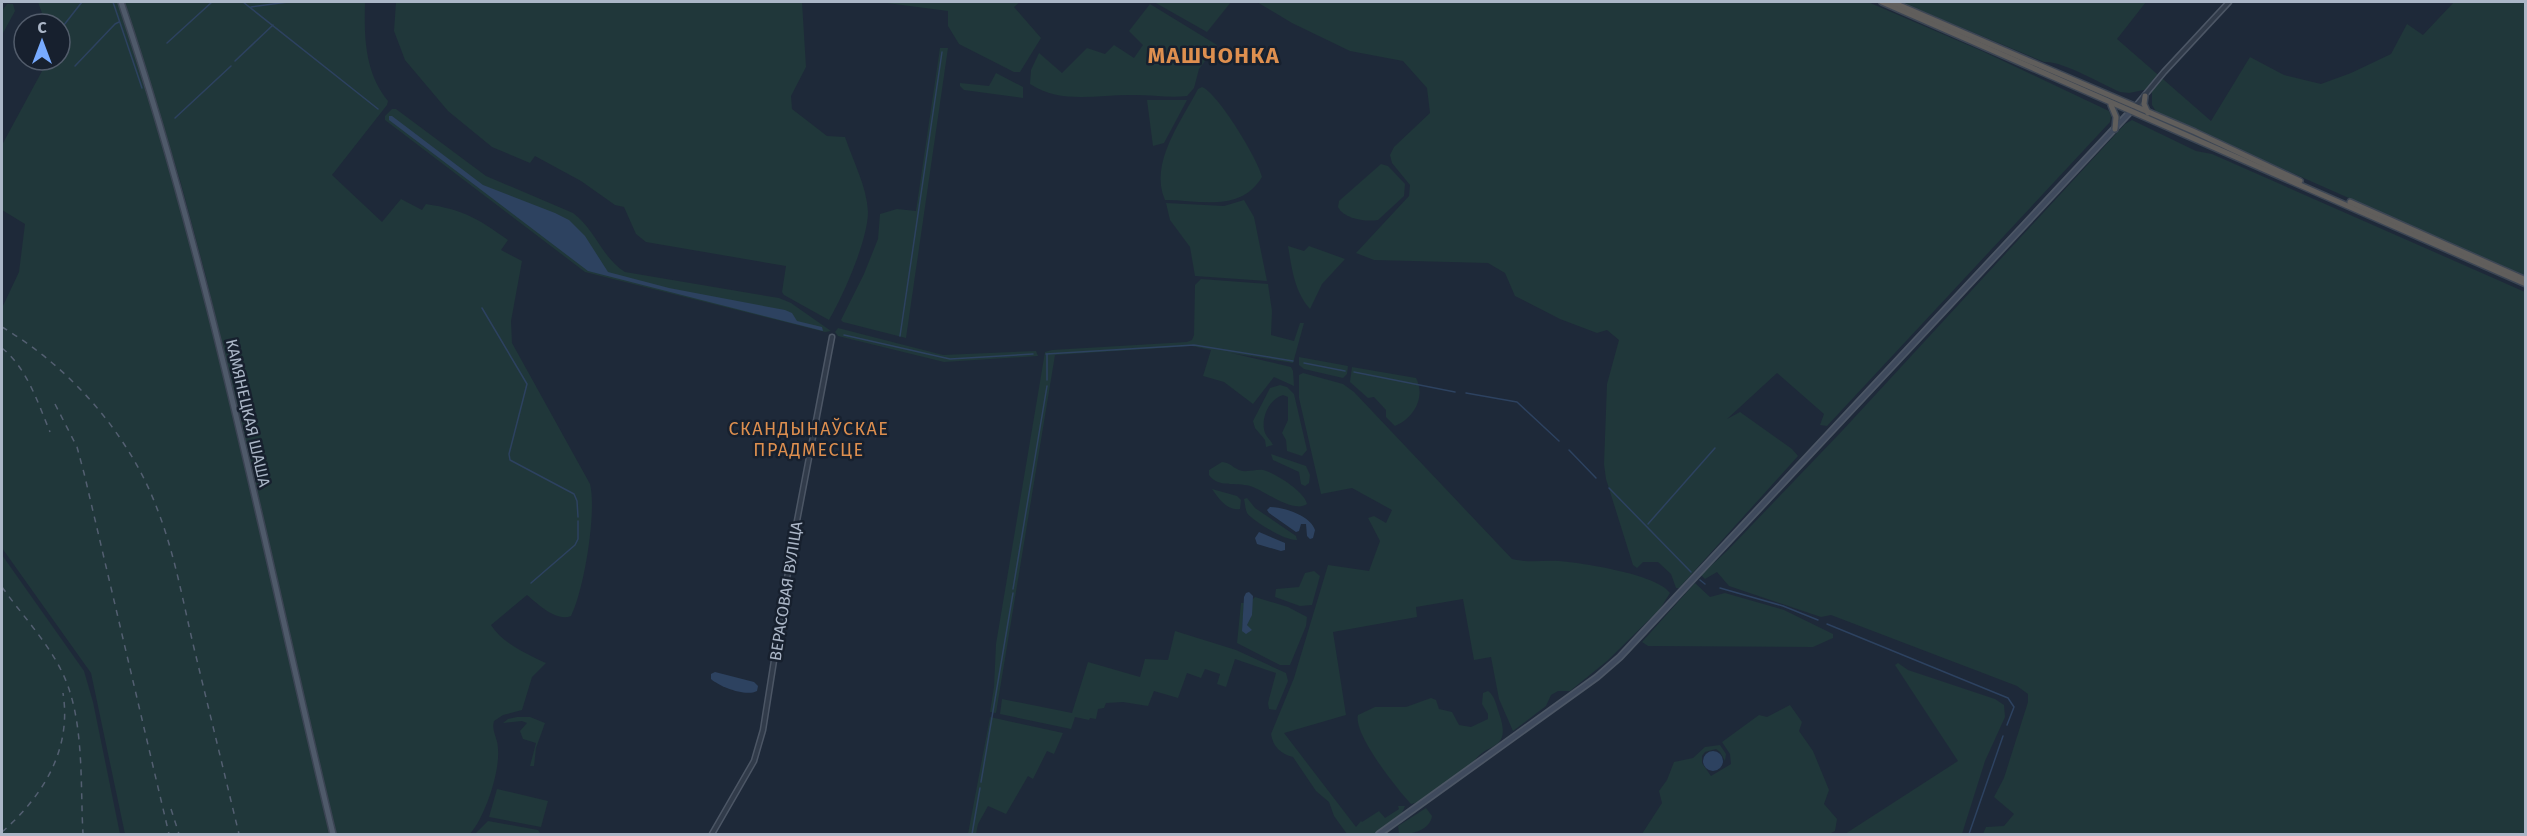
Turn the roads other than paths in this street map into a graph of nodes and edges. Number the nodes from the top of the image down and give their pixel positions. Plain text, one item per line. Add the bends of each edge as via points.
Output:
1 (121, 2) edge
2 (1882, 2) edge
3 (1892, 2) edge
4 (2229, 2) edge
5 (2145, 96) junction
6 (2110, 103) junction
7 (2133, 110) junction
8 (2148, 113) junction
9 (2115, 129) junction
10 (2526, 282) edge
11 (832, 337) dead end
12 (333, 834) edge
13 (712, 834) edge
14 (1379, 834) edge

1 - 12 main road, КАМЯНЕЦКАЯ ШАША via 201,269
2 - 6 highway
3 - 7 highway
4 - 5 street
5 - 7 street
5 - 8 highway
6 - 7 highway
6 - 9 highway
7 - 8 highway
7 - 9 main road
7 - 10 highway
8 - 10 highway
9 - 14 main road via 1620,657
11 - 13 street, ВЕРАСОВАЯ ВУЛІЦА via 763,730 754,761

